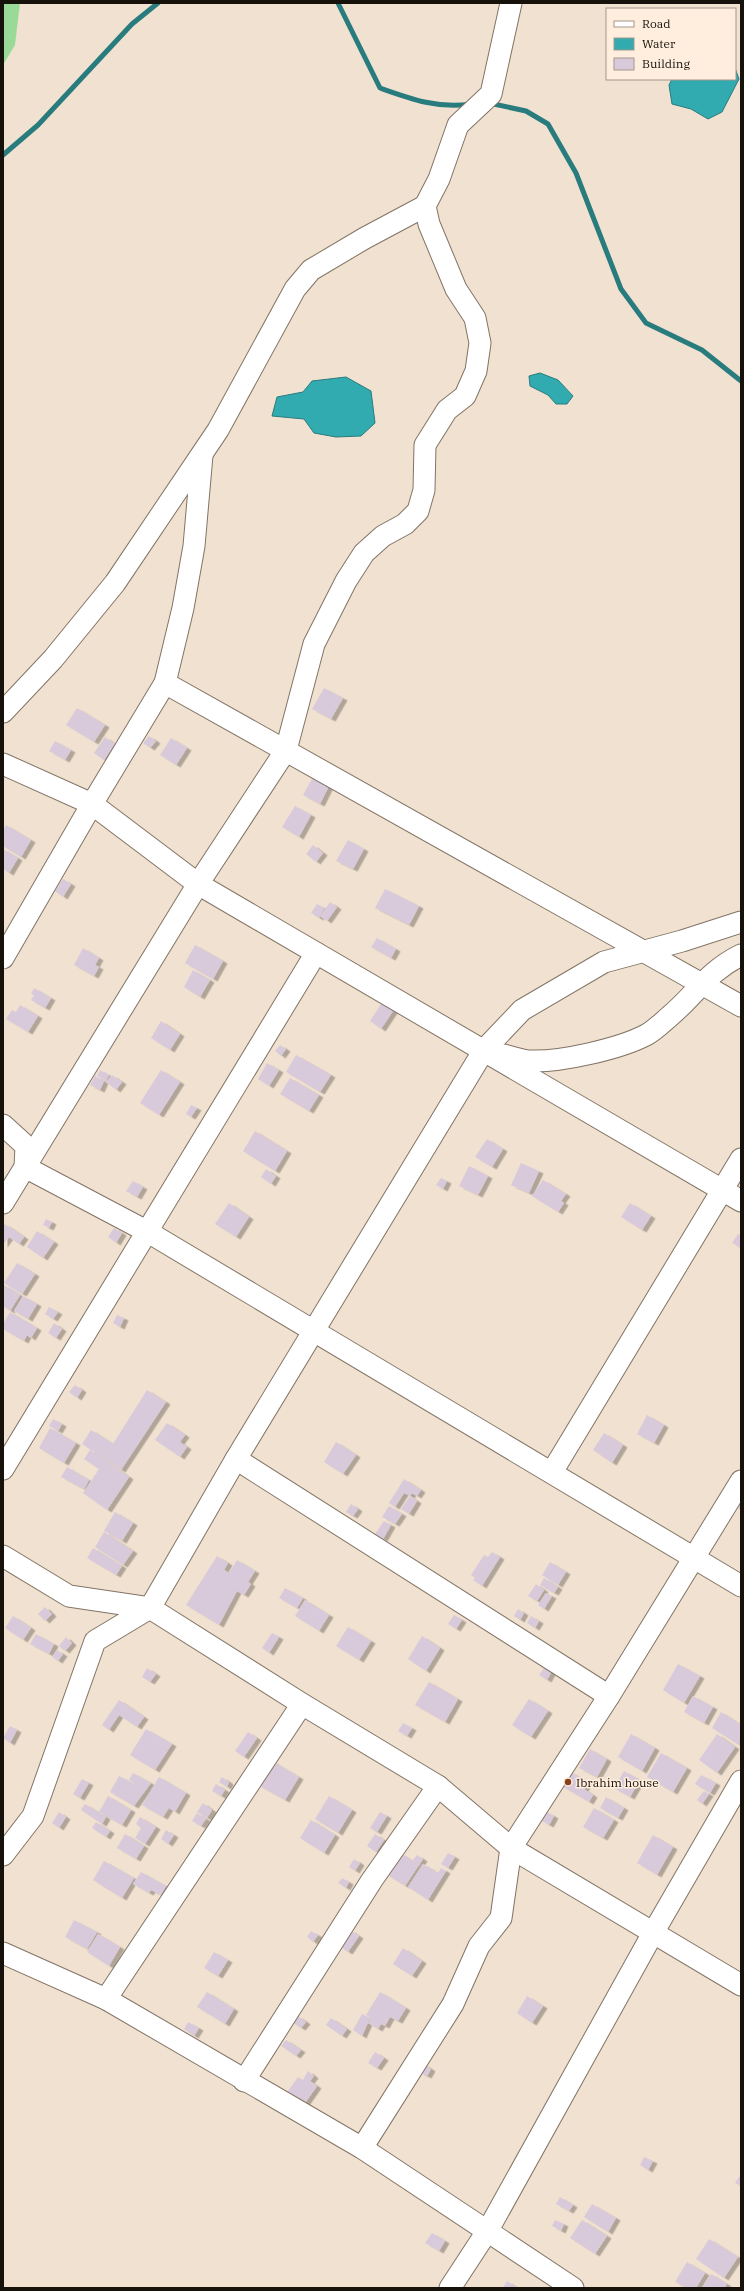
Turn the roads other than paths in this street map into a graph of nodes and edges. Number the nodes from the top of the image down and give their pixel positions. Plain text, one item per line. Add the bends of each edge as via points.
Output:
1 (511, 3) edge
2 (425, 206) junction
3 (203, 453) junction
4 (165, 683) junction
5 (3, 712) edge
6 (286, 750) junction
7 (3, 764) edge
8 (92, 804) junction
9 (198, 884) junction
10 (741, 922) edge
11 (641, 951) junction
12 (316, 953) junction
13 (741, 955) edge
14 (3, 958) edge
15 (700, 983) junction
16 (741, 1006) edge
17 (484, 1050) junction
18 (3, 1125) edge
19 (741, 1160) edge
20 (25, 1167) junction
21 (722, 1190) junction
22 (741, 1201) edge
23 (3, 1203) edge
24 (148, 1232) junction
25 (314, 1329) junction
26 (236, 1459) junction
27 (3, 1469) edge
28 (552, 1472) junction
29 (741, 1482) edge
30 (3, 1556) edge
31 (694, 1558) junction
32 (741, 1586) edge
33 (150, 1608) junction
34 (609, 1696) junction
35 (302, 1704) junction
36 (741, 1781) edge
37 (438, 1786) junction
38 (511, 1848) junction
39 (3, 1855) edge
40 (653, 1933) junction
41 (3, 1953) edge
42 (741, 1985) edge
43 (106, 1999) junction
44 (244, 2081) junction
45 (362, 2148) junction
46 (488, 2230) junction
47 (450, 2288) edge
48 (573, 2288) edge

1 - 2 street via 492,94 458,125 439,179
2 - 3 street via 310,270 295,289
2 - 6 street via 429,224 456,289 475,318 480,344 476,370 465,396 447,410 425,445 424,490 418,510 405,524 383,536 364,553 332,607 314,644
3 - 4 street via 194,546 183,608
3 - 5 street via 115,583 53,658
4 - 6 street
4 - 8 street
6 - 9 street
6 - 11 street
7 - 8 street
8 - 9 street
8 - 14 street
9 - 12 street
9 - 20 street
10 - 11 street
11 - 15 street
11 - 17 street via 604,962 522,1010
12 - 17 street
12 - 24 street
13 - 15 street via 724,964
15 - 16 street
15 - 17 street via 671,1015 648,1034 623,1045 576,1056 530,1061
17 - 21 street
17 - 25 street
18 - 20 street via 26,1146
19 - 21 street
20 - 23 street
20 - 24 street
21 - 22 street
21 - 28 street
24 - 25 street
24 - 27 street
25 - 26 street
25 - 28 street
26 - 33 street
26 - 34 street
28 - 31 street
29 - 31 street
30 - 33 street via 69,1596
31 - 32 street
31 - 34 street
33 - 35 street
33 - 39 street via 95,1641 33,1816
34 - 38 street
35 - 37 street
35 - 43 street
36 - 40 street
37 - 38 street
37 - 44 street via 372,1880
38 - 40 street
38 - 45 street via 501,1918 479,1946 453,2004
40 - 42 street
40 - 46 street
41 - 43 street
43 - 44 street
44 - 45 street
45 - 46 street
46 - 47 street
46 - 48 street

